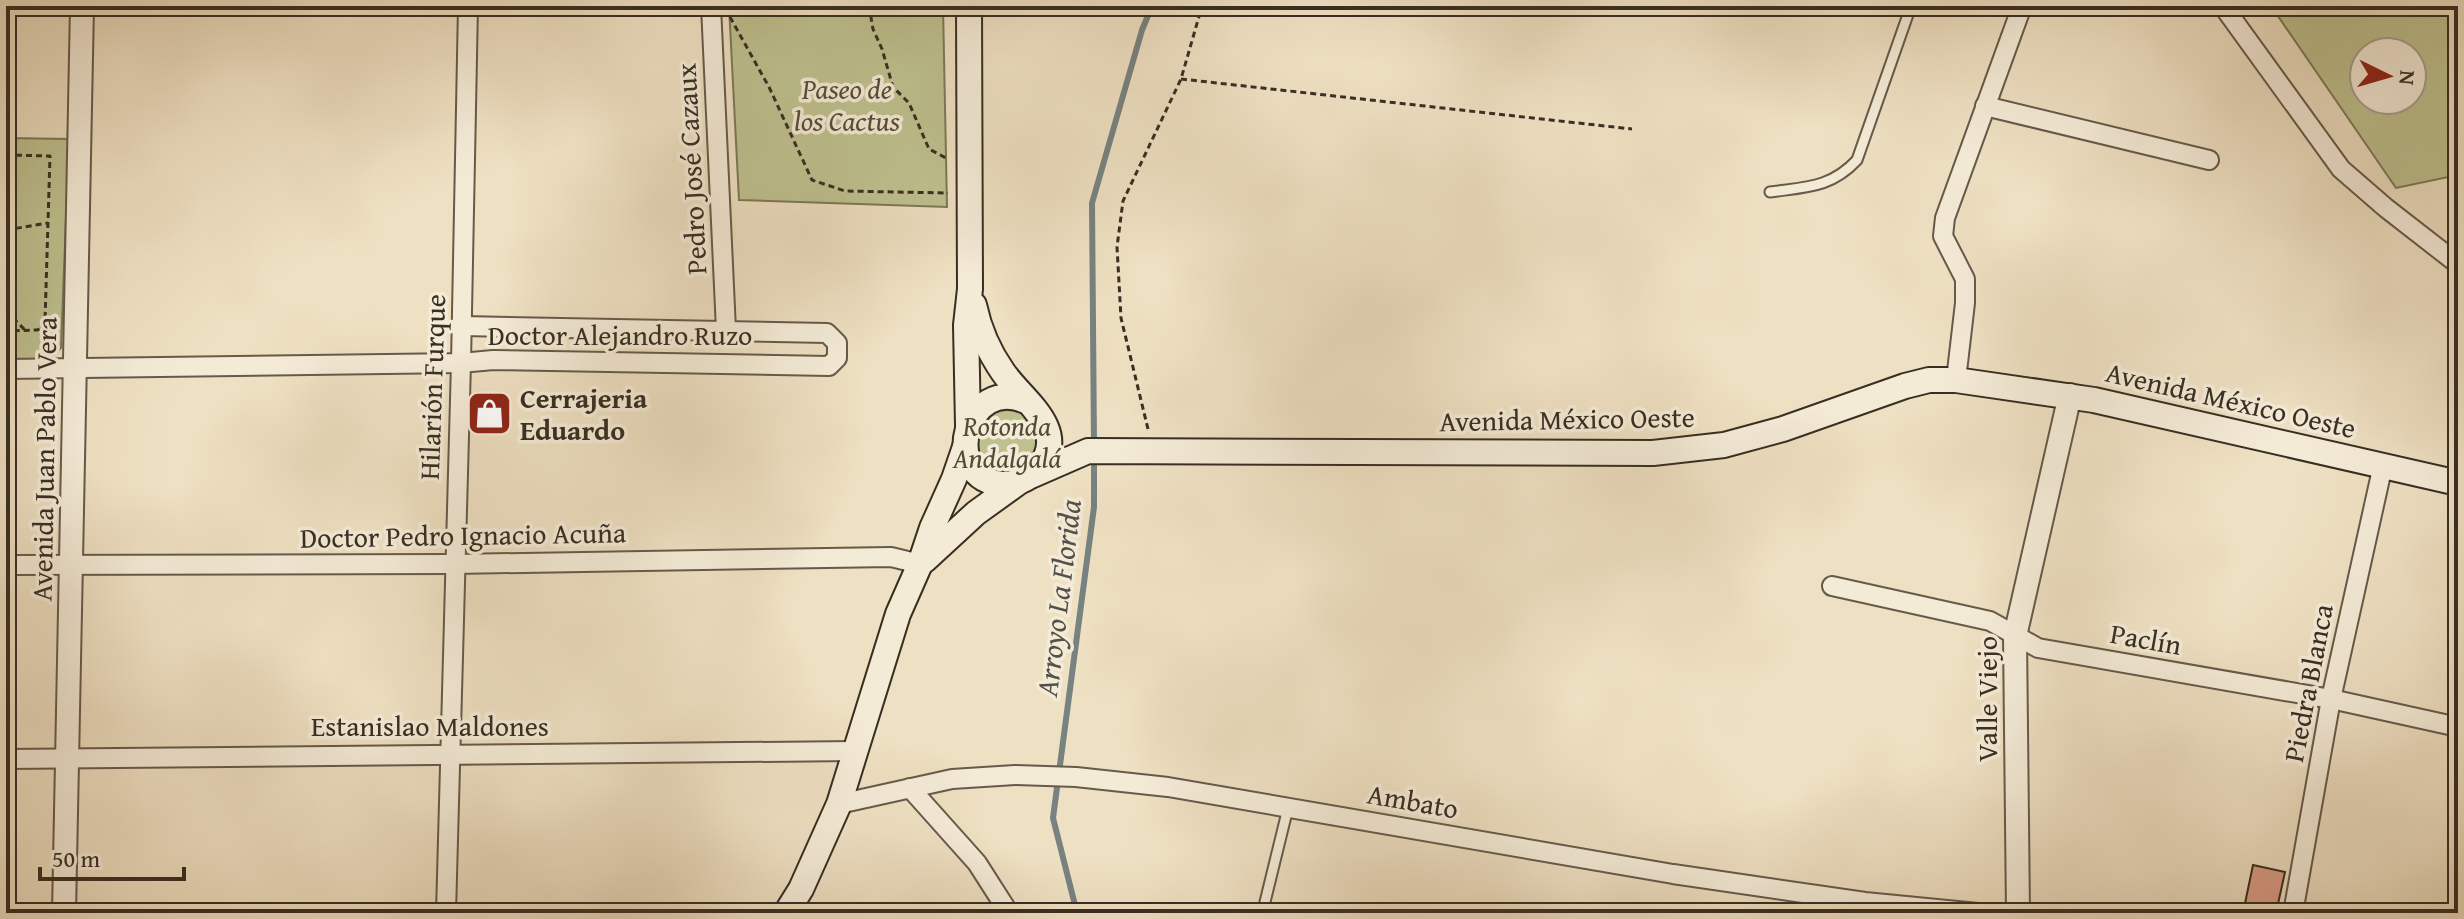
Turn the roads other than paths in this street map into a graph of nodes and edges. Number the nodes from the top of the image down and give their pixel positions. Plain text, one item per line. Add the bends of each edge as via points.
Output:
1 (82, 6) edge
2 (468, 6) edge
3 (711, 6) edge
4 (969, 6) edge
5 (1911, 6) edge
6 (2022, 6) edge
7 (2223, 6) edge
8 (1985, 106) junction
9 (2209, 160) dead end
10 (1770, 192) dead end
11 (2458, 264) edge
12 (970, 289) junction
13 (462, 326) junction
14 (726, 330) junction
15 (461, 363) junction
16 (6, 369) edge
17 (75, 369) junction
18 (1956, 380) junction
19 (2070, 395) junction
20 (1034, 408) junction
21 (966, 436) junction
22 (1088, 451) junction
23 (2383, 465) junction
24 (1026, 478) junction
25 (2458, 483) edge
26 (73, 564) junction
27 (454, 564) junction
28 (920, 564) junction
29 (6, 565) edge
30 (1832, 586) dead end
31 (2015, 636) junction
32 (2331, 699) junction
33 (2458, 727) edge
34 (855, 751) junction
35 (449, 754) junction
36 (69, 758) junction
37 (6, 759) edge
38 (910, 788) junction
39 (839, 804) junction
40 (1288, 808) junction
41 (1264, 906) dead end
42 (64, 913) edge
43 (446, 913) edge
44 (786, 913) edge
45 (1009, 913) edge
46 (1978, 913) edge
47 (2018, 913) edge
48 (2293, 913) edge

1 - 17 street, Avenida Juan Pablo Vera
2 - 13 street, Hilarión Furque
3 - 14 street, Pedro José Cazaux
4 - 12 main road
5 - 10 lane via 1857,160 1821,185
6 - 8 street
7 - 11 street via 2341,169
8 - 9 street
8 - 18 street via 1943,236 1965,279
12 - 20 main road via 993,355
12 - 21 main road
13 - 14 street, Doctor Alejandro Ruzo
13 - 15 street, Hilarión Furque
14 - 15 street, Doctor Alejandro Ruzo via 827,333 837,343 837,358 829,366
15 - 17 street, Doctor Alejandro Ruzo
15 - 27 street, Hilarión Furque
16 - 17 street, Doctor Alejandro Ruzo
17 - 26 street, Avenida Juan Pablo Vera
18 - 19 main road, Avenida México Oeste
18 - 22 main road, Avenida México Oeste via 1905,386 1724,445 1653,453
19 - 23 main road, Avenida México Oeste
19 - 31 street, Valle Viejo
20 - 21 main road via 1015,398 992,401 979,408
20 - 22 main road
20 - 24 main road via 1046,423 1049,444 1045,460
21 - 24 main road via 969,462 978,474 999,483
21 - 28 main road
22 - 24 main road, Avenida México Oeste
23 - 25 main road, Avenida México Oeste
23 - 32 street, Piedra Blanca
24 - 28 main road, Avenida México Oeste via 976,513
26 - 27 street, Doctor Pedro Ignacio Acuña
26 - 29 street, Doctor Pedro Ignacio Acuña
26 - 36 street, Avenida Juan Pablo Vera
27 - 28 street, Doctor Pedro Ignacio Acuña via 891,557
27 - 35 street, Hilarión Furque
28 - 34 main road via 894,626
30 - 31 street, Paclín via 1990,621
31 - 32 street, Paclín via 2038,648
31 - 47 street, Valle Viejo
32 - 33 street, Paclín
32 - 48 street, Piedra Blanca
34 - 35 street, Estanislao Maldones
34 - 39 main road
35 - 36 street, Estanislao Maldones
35 - 43 street, Hilarión Furque
36 - 37 street, Estanislao Maldones
36 - 42 street, Avenida Juan Pablo Vera
38 - 39 street, Ambato
38 - 40 street, Ambato via 981,776 1042,775 1168,787
38 - 45 street via 977,863
39 - 44 main road
40 - 41 lane
40 - 46 street, Ambato via 1673,874

